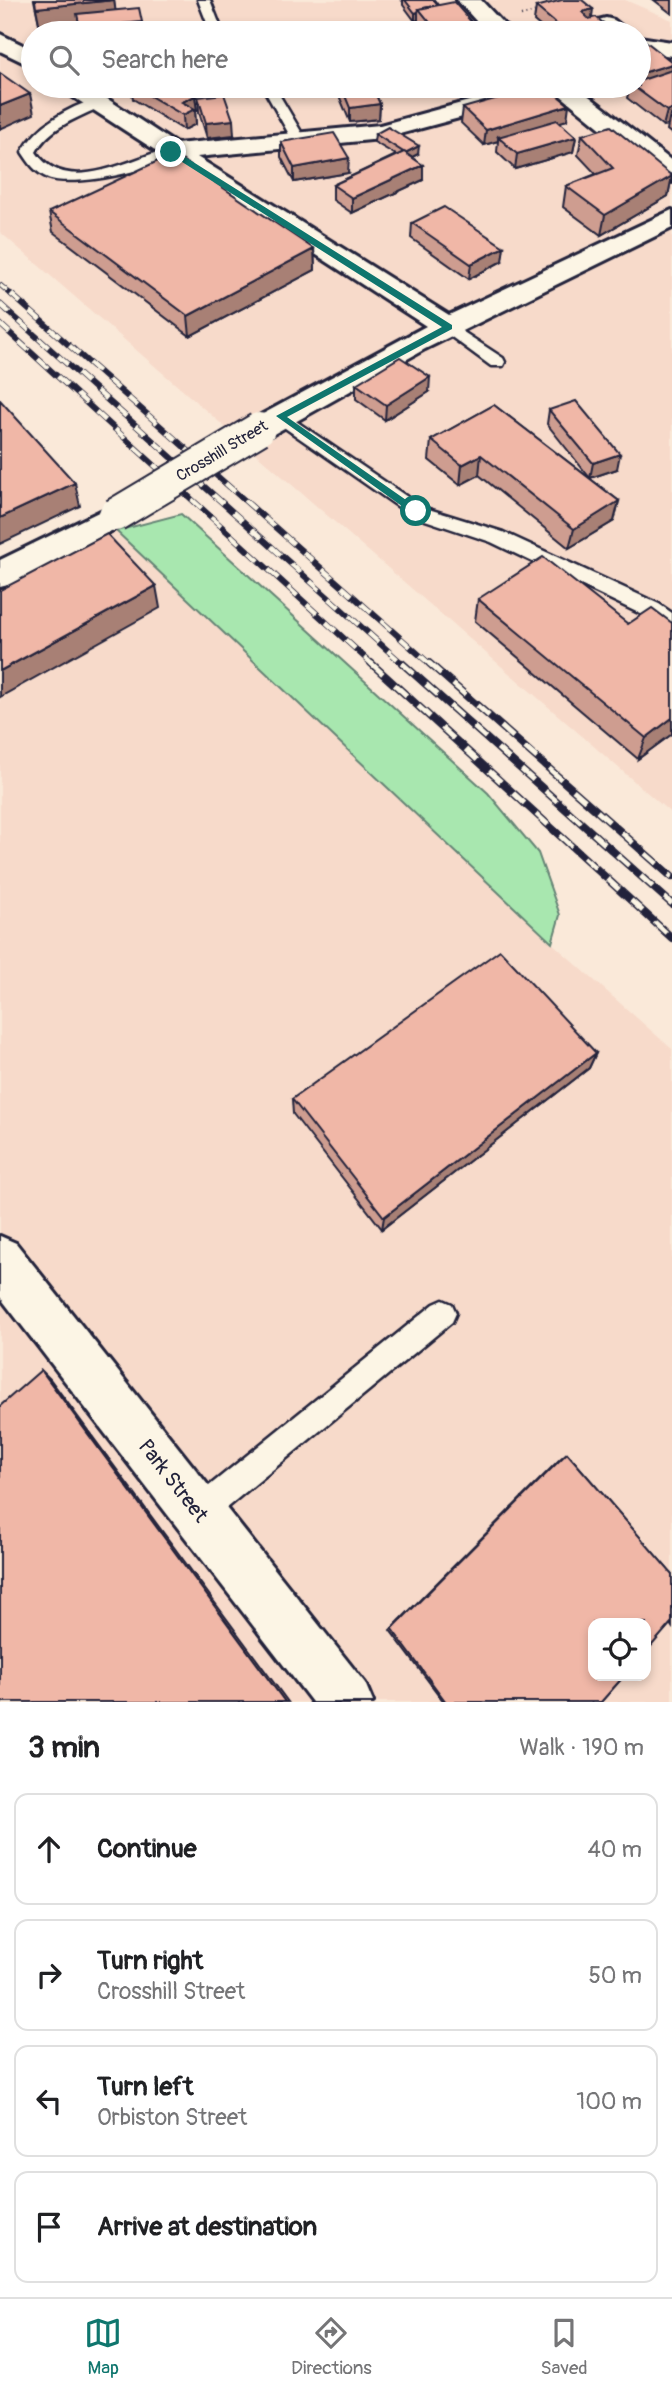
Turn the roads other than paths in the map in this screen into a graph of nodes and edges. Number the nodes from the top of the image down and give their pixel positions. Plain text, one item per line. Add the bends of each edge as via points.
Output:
1 (204, 0) edge
2 (467, 0) edge
3 (212, 21) edge
4 (488, 21) edge
5 (0, 41) edge
6 (651, 46) edge
7 (672, 49) edge
8 (21, 53) edge
9 (90, 98) edge
10 (275, 98) edge
11 (576, 98) edge
12 (491, 102) edge
13 (97, 103) junction
14 (299, 140) junction
15 (171, 152) junction
16 (672, 174) edge
17 (672, 218) edge
18 (449, 327) junction
19 (497, 362) dead end
20 (270, 423) junction
21 (0, 575) edge
22 (672, 622) edge
23 (0, 1259) edge
24 (443, 1313) dead end
25 (198, 1513) junction
26 (346, 1702) edge

1 - 3 lane
2 - 4 street
5 - 8 street
6 - 7 street
9 - 13 street
10 - 14 lane
11 - 16 street
12 - 14 street via 381,132
13 - 15 street
13 - 15 lane via 40,136 29,152 33,162 53,175 71,179
14 - 15 street
15 - 18 street
17 - 18 street, Crosshill Street
18 - 19 lane
18 - 20 street, Crosshill Street
20 - 21 street, Crosshill Street, bridge via 115,515
20 - 22 lane via 416,511 497,537
23 - 25 street, Park Street
24 - 25 lane
25 - 26 street, Park Street

